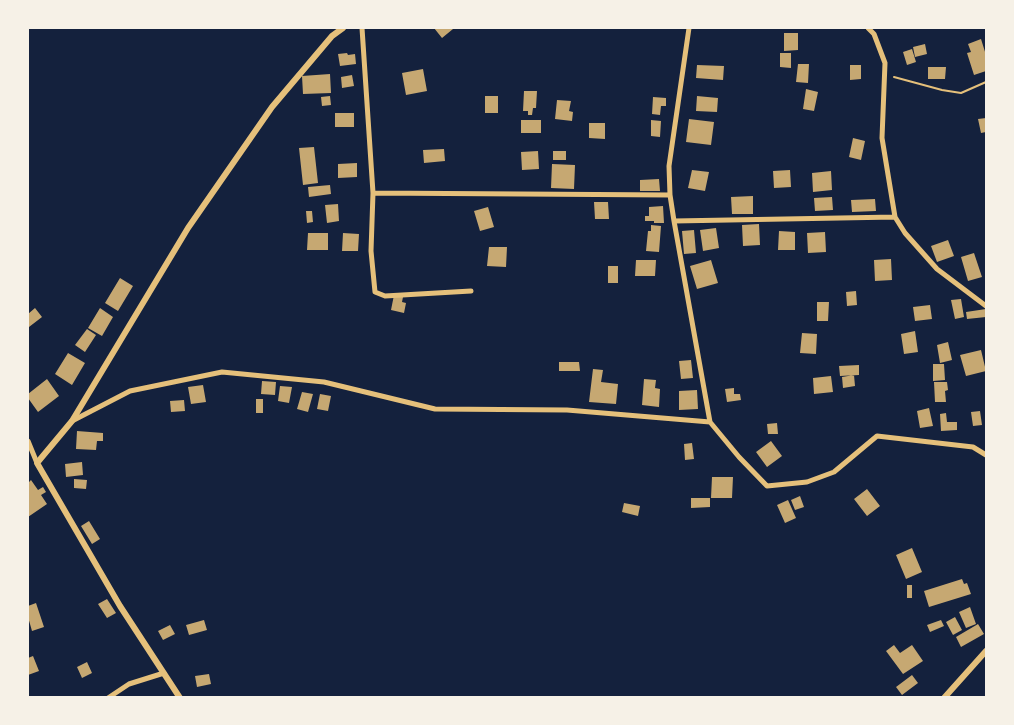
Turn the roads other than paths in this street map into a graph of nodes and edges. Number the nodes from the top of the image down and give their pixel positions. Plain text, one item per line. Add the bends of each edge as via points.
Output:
1 (343, 28) edge
2 (362, 28) edge
3 (689, 28) edge
4 (868, 28) edge
5 (373, 193) junction
6 (670, 195) junction
7 (895, 217) junction
8 (674, 221) junction
9 (471, 291) dead end
10 (986, 306) edge
11 (72, 421) junction
12 (710, 422) junction
13 (28, 441) edge
14 (986, 455) edge
15 (37, 463) junction
16 (986, 651) edge
17 (164, 673) junction
18 (108, 698) edge
19 (180, 698) edge
20 (944, 698) edge

1 - 11 street via 332,36 272,107 194,220
2 - 5 street
3 - 6 street via 669,166
4 - 7 street via 874,34 885,63 882,138
5 - 6 street
5 - 9 street via 371,250 375,292 385,296
6 - 8 street
7 - 8 street
7 - 10 street via 937,269
8 - 12 street
11 - 12 street via 130,391 222,372 324,382 435,409 567,410
11 - 15 street
12 - 14 street via 767,486 807,482 834,472 877,436 973,447
13 - 15 street
15 - 17 street via 120,606
16 - 20 street
17 - 18 street via 130,684
17 - 19 street

